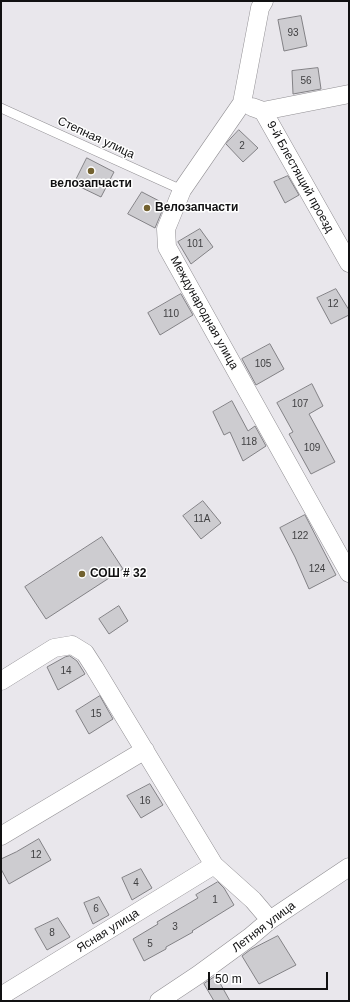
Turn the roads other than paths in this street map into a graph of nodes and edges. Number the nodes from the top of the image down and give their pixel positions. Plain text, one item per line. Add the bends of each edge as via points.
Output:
1 (264, 1) edge
2 (349, 94) edge
3 (242, 103) junction
4 (1, 108) edge
5 (263, 111) junction
6 (182, 190) junction
7 (349, 263) edge
8 (349, 573) edge
9 (1, 681) edge
10 (145, 750) junction
11 (1, 836) edge
12 (214, 865) junction
13 (349, 867) edge
14 (270, 920) junction
15 (1, 996) edge
16 (159, 1001) edge

1 - 3 street, Международная улица via 260,8
2 - 5 street
3 - 5 street
3 - 6 street, Международная улица
4 - 6 lane, Степная улица
5 - 7 street, 9-й Блестящий проезд
6 - 8 street, Международная улица via 166,229 167,247
9 - 10 street via 54,648 72,645 85,653
10 - 11 street
10 - 12 street
12 - 14 street via 253,900
12 - 15 street, Ясная улица
13 - 14 street, Летняя улица
14 - 16 street, Летняя улица via 210,967

